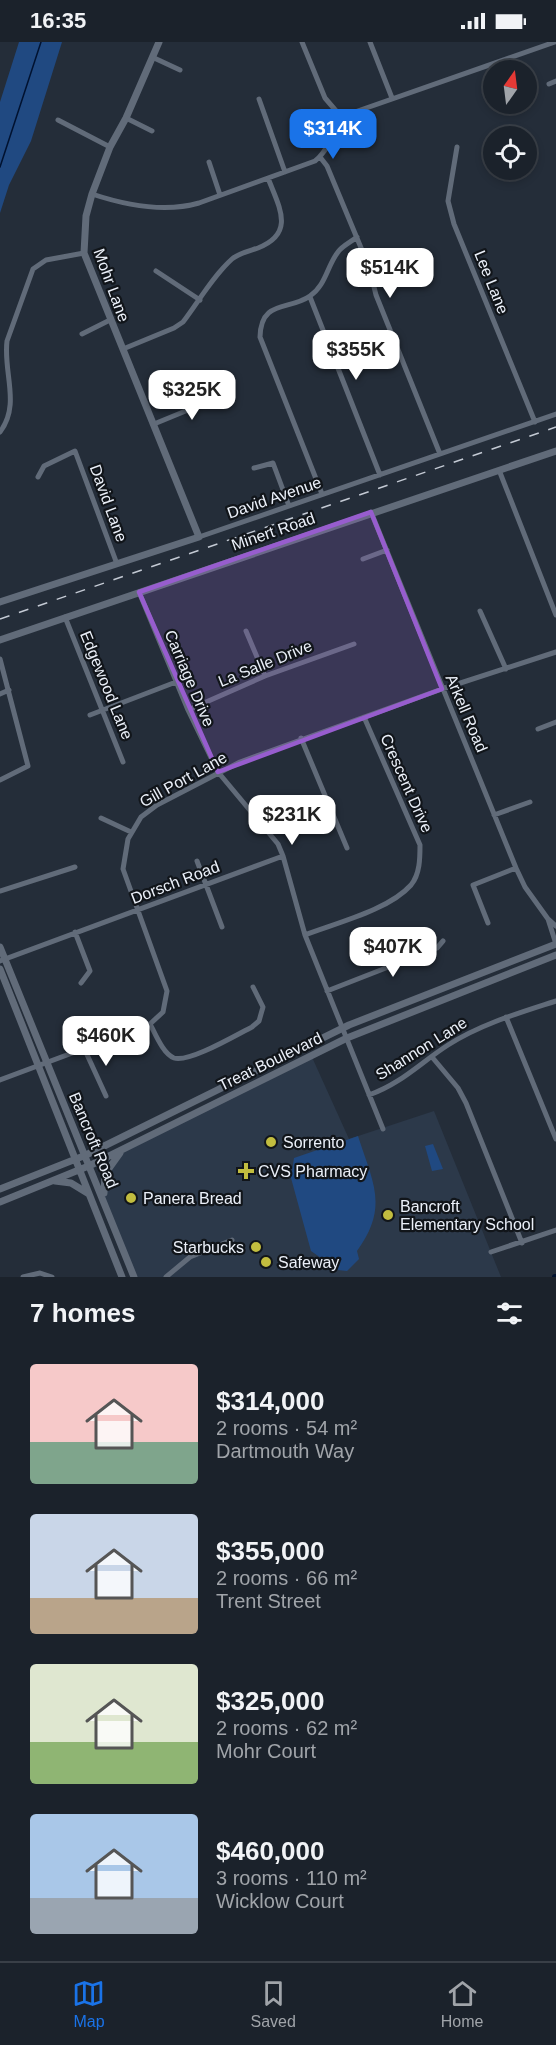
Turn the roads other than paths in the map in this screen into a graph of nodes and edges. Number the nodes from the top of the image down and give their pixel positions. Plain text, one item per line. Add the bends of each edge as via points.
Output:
1 (159, 42) edge
2 (302, 42) edge
3 (370, 42) edge
4 (555, 42) edge
5 (152, 57) junction
6 (180, 70) dead end
7 (556, 81) edge
8 (549, 84) dead end
9 (392, 98) junction
10 (259, 99) dead end
11 (126, 118) junction
12 (343, 119) junction
13 (58, 120) dead end
14 (152, 131) dead end
15 (110, 147) junction
16 (457, 147) dead end
17 (320, 157) junction
18 (209, 162) dead end
19 (285, 172) junction
20 (268, 178) junction
21 (92, 194) junction
22 (220, 195) junction
23 (357, 237) junction
24 (84, 253) junction
25 (156, 271) dead end
26 (310, 297) junction
27 (200, 300) junction
28 (110, 320) junction
29 (82, 334) dead end
30 (123, 349) junction
31 (222, 396) dead end
32 (556, 414) edge
33 (535, 422) junction
34 (154, 424) junction
35 (0, 432) edge
36 (556, 450) edge
37 (440, 454) junction
38 (254, 468) dead end
39 (499, 470) junction
40 (380, 475) junction
41 (38, 477) dead end
42 (322, 494) junction
43 (289, 506) junction
44 (371, 512) junction
45 (199, 537) junction
46 (387, 550) junction
47 (363, 559) dead end
48 (117, 564) junction
49 (139, 592) junction
50 (0, 602) edge
51 (480, 611) dead end
52 (556, 615) edge
53 (65, 617) junction
54 (246, 631) dead end
55 (0, 640) edge
56 (354, 644) dead end
57 (556, 652) edge
58 (0, 659) edge
59 (506, 669) junction
60 (265, 676) junction
61 (176, 682) junction
62 (442, 689) junction
63 (9, 690) junction
64 (0, 694) edge
65 (102, 708) junction
66 (188, 710) junction
67 (90, 715) dead end
68 (364, 717) junction
69 (556, 722) edge
70 (538, 729) dead end
71 (301, 738) junction
72 (123, 762) dead end
73 (218, 772) junction
74 (0, 780) edge
75 (530, 802) dead end
76 (494, 815) junction
77 (101, 818) dead end
78 (131, 832) junction
79 (347, 848) dead end
80 (284, 856) junction
81 (196, 861) dead end
82 (75, 867) dead end
83 (516, 868) junction
84 (207, 885) junction
85 (0, 891) edge
86 (136, 912) junction
87 (548, 920) junction
88 (488, 923) dead end
89 (222, 927) dead end
90 (556, 927) edge
91 (75, 932) junction
92 (305, 935) junction
93 (444, 941) dead end
94 (556, 944) edge
95 (0, 947) edge
96 (556, 955) edge
97 (2, 960) edge
98 (0, 969) edge
99 (81, 983) dead end
100 (253, 987) dead end
101 (327, 992) junction
102 (556, 1001) edge
103 (506, 1017) junction
104 (150, 1024) junction
105 (343, 1028) junction
106 (347, 1038) junction
107 (84, 1048) junction
108 (432, 1057) junction
109 (41, 1063) junction
110 (0, 1080) edge
111 (369, 1095) junction
112 (106, 1096) dead end
113 (383, 1129) dead end
114 (556, 1139) edge
115 (125, 1148) junction
116 (86, 1155) junction
117 (75, 1159) junction
118 (91, 1165) junction
119 (79, 1170) junction
120 (53, 1181) junction
121 (0, 1189) edge
122 (89, 1195) junction
123 (0, 1202) edge
124 (105, 1202) junction
125 (556, 1230) edge
126 (232, 1240) dead end
127 (522, 1244) junction
128 (491, 1252) dead end
129 (23, 1277) edge
130 (52, 1277) edge
131 (122, 1277) edge
132 (134, 1277) edge
133 (166, 1277) edge

1 - 5 street, Mohr Lane
2 - 12 street via 326,98
3 - 9 street
4 - 9 street
5 - 6 street
5 - 11 street, Mohr Lane
7 - 8 street
9 - 12 street
10 - 19 street
11 - 14 street
11 - 15 street, Mohr Lane
12 - 17 street
13 - 15 street
15 - 21 street, Mohr Lane
16 - 33 street, Lee Lane via 448,201 454,224
17 - 19 street
17 - 23 street
18 - 22 street
19 - 20 street
20 - 22 street
20 - 27 street via 281,211 279,236 235,256
21 - 22 street via 132,206 186,206
21 - 24 street, Mohr Lane
23 - 26 street via 338,251 323,282
23 - 37 street
24 - 28 street, Mohr Lane
24 - 35 street via 46,260 33,269 8,341 12,404
25 - 27 street
26 - 40 street
26 - 42 street via 275,308 260,325 260,337
27 - 30 street via 174,328
28 - 29 street
28 - 30 street, Mohr Lane
30 - 34 street, Mohr Lane
31 - 34 street
32 - 33 street, David Avenue
33 - 37 street, David Avenue
34 - 45 street, Mohr Lane
36 - 39 street, Minert Road
37 - 40 street, David Avenue
38 - 43 street via 273,462
39 - 44 street, Minert Road
39 - 52 street
40 - 42 street, David Avenue
41 - 48 street, David Lane via 44,466 75,451
42 - 43 street, David Avenue
43 - 45 street, David Avenue
44 - 46 street, Arkell Road
44 - 49 street, Minert Road
45 - 48 street, David Avenue
46 - 47 street
46 - 62 street, Arkell Road
48 - 50 street, David Avenue
49 - 53 street, Minert Road
49 - 61 street, Carriage Drive
51 - 59 street
53 - 55 street, Minert Road
53 - 65 street, Edgewood Lane
54 - 60 street
56 - 60 street, La Salle Drive
57 - 59 street, Gill Port Lane
58 - 63 street
59 - 62 street, Gill Port Lane
60 - 66 street, La Salle Drive
61 - 65 street
61 - 66 street, Carriage Drive
62 - 68 street, Gill Port Lane
62 - 76 street, Arkell Road
63 - 64 street
63 - 74 street via 28,766
65 - 67 street
65 - 72 street, Edgewood Lane
66 - 73 street, Carriage Drive
68 - 71 street, Gill Port Lane
68 - 92 street, Crescent Drive via 420,844 420,864 412,884 389,902
69 - 70 street
71 - 73 street, Gill Port Lane
71 - 79 street
73 - 78 street, Gill Port Lane via 148,810
73 - 80 street, Carriage Drive
75 - 76 street
76 - 83 street, Arkell Road
77 - 78 street
78 - 86 street, Gill Port Lane via 124,848 123,869
80 - 84 street, Dorsch Road
80 - 92 street, Carriage Drive
81 - 84 street
82 - 85 street
83 - 87 street, Arkell Road
83 - 88 street via 473,885
84 - 86 street, Dorsch Road
84 - 89 street
86 - 91 street, Dorsch Road
86 - 104 street, Gill Port Lane via 167,991 163,1012
87 - 90 street, Arkell Road
87 - 94 street, Arkell Road
91 - 97 street, Dorsch Road
91 - 99 street via 90,971
92 - 101 street, Carriage Drive
93 - 101 street via 437,948
94 - 105 street, Treat Boulevard
95 - 97 street, Bancroft Road
96 - 106 street, Treat Boulevard
97 - 109 street, Bancroft Road
98 - 109 street, Bancroft Road
100 - 104 street via 263,1007 259,1021 186,1058 173,1058 166,1052
101 - 105 street, Carriage Drive
102 - 103 street, Shannon Lane
103 - 108 street, Shannon Lane via 460,1038
103 - 114 street
104 - 107 street
105 - 106 street, Carriage Drive
105 - 116 street, Treat Boulevard
106 - 111 street, Carriage Drive
106 - 115 street, Treat Boulevard
107 - 109 street
107 - 112 street
108 - 111 street, Shannon Lane via 393,1086
108 - 127 street via 466,1103
109 - 110 street
109 - 116 street, Bancroft Road
109 - 117 street, Bancroft Road
111 - 113 street, Carriage Drive
115 - 118 street, Treat Boulevard
115 - 124 street via 105,1174
116 - 117 street, Treat Boulevard
116 - 118 street, Bancroft Road
117 - 119 street, Bancroft Road
117 - 121 street, Treat Boulevard
118 - 119 street, Treat Boulevard
118 - 124 street, Bancroft Road
119 - 120 street, Treat Boulevard
119 - 122 street, Bancroft Road
120 - 122 street via 71,1183
120 - 123 street, Treat Boulevard
122 - 131 street, Bancroft Road
124 - 132 street, Bancroft Road
125 - 127 street
126 - 133 street via 190,1257
127 - 128 street
129 - 130 street via 40,1273

